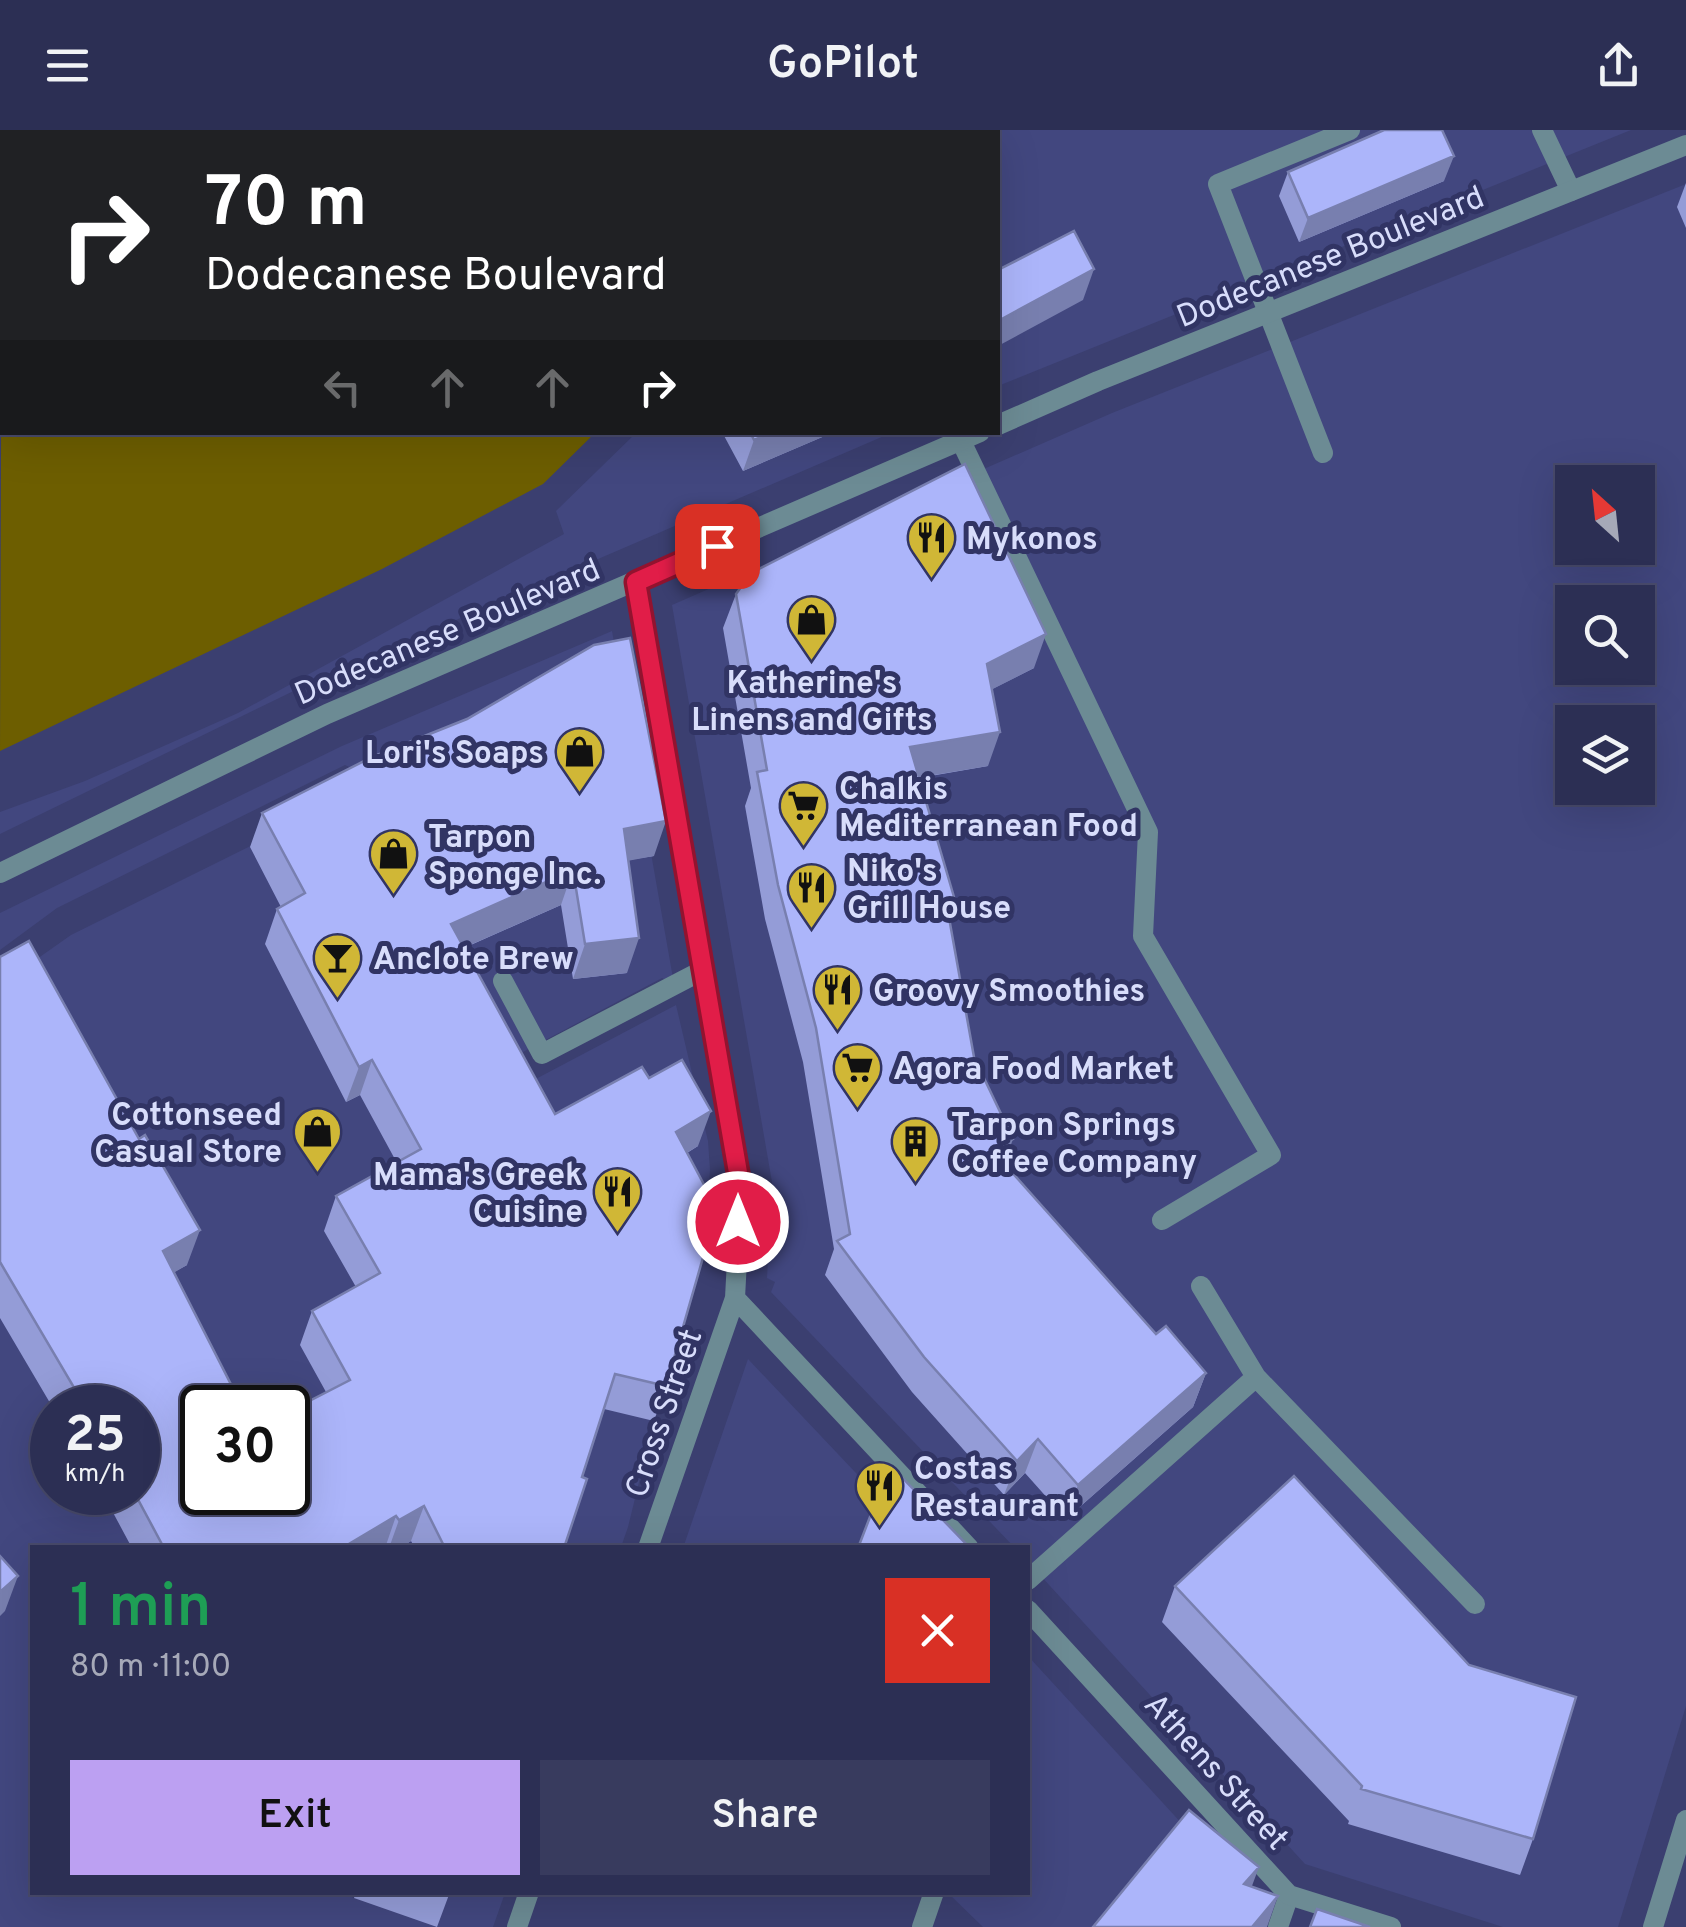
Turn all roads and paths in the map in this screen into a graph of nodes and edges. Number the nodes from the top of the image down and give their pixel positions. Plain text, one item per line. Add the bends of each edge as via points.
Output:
1 (1350, 130) edge
2 (1542, 130) edge
3 (1686, 145) edge
4 (1571, 191) junction
5 (1267, 313) junction
6 (1000, 424) edge
7 (971, 437) edge
8 (1323, 453) dead end
9 (636, 582) junction
10 (0, 873) edge
11 (703, 970) junction
12 (503, 981) dead end
13 (1162, 1220) dead end
14 (1201, 1286) dead end
15 (734, 1298) junction
16 (1256, 1377) junction
17 (649, 1545) edge
18 (966, 1545) edge
19 (1030, 1578) edge
20 (1475, 1604) dead end
21 (1030, 1615) edge
22 (1686, 1820) edge
23 (527, 1895) edge
24 (933, 1895) edge
25 (1290, 1895) junction
26 (516, 1927) edge
27 (922, 1927) edge
28 (1278, 1927) edge
29 (1391, 1927) edge
30 (1653, 1927) edge

1 - 5 street via 1218,184
2 - 4 street
3 - 4 street, Dodecanese Boulevard
4 - 5 street, Dodecanese Boulevard
5 - 6 street, Dodecanese Boulevard
5 - 8 street
7 - 9 street, Dodecanese Boulevard
7 - 13 street via 1148,832 1142,936 1271,1155
9 - 10 street, Dodecanese Boulevard via 327,714
9 - 11 street
11 - 12 street via 542,1054
11 - 15 street via 740,1184
14 - 16 street
15 - 17 street, Cross Street
15 - 18 street
16 - 19 street
16 - 20 street
21 - 25 street, Athens Street
22 - 30 street
23 - 26 street
24 - 27 street
25 - 28 street
25 - 29 street, Athens Street

